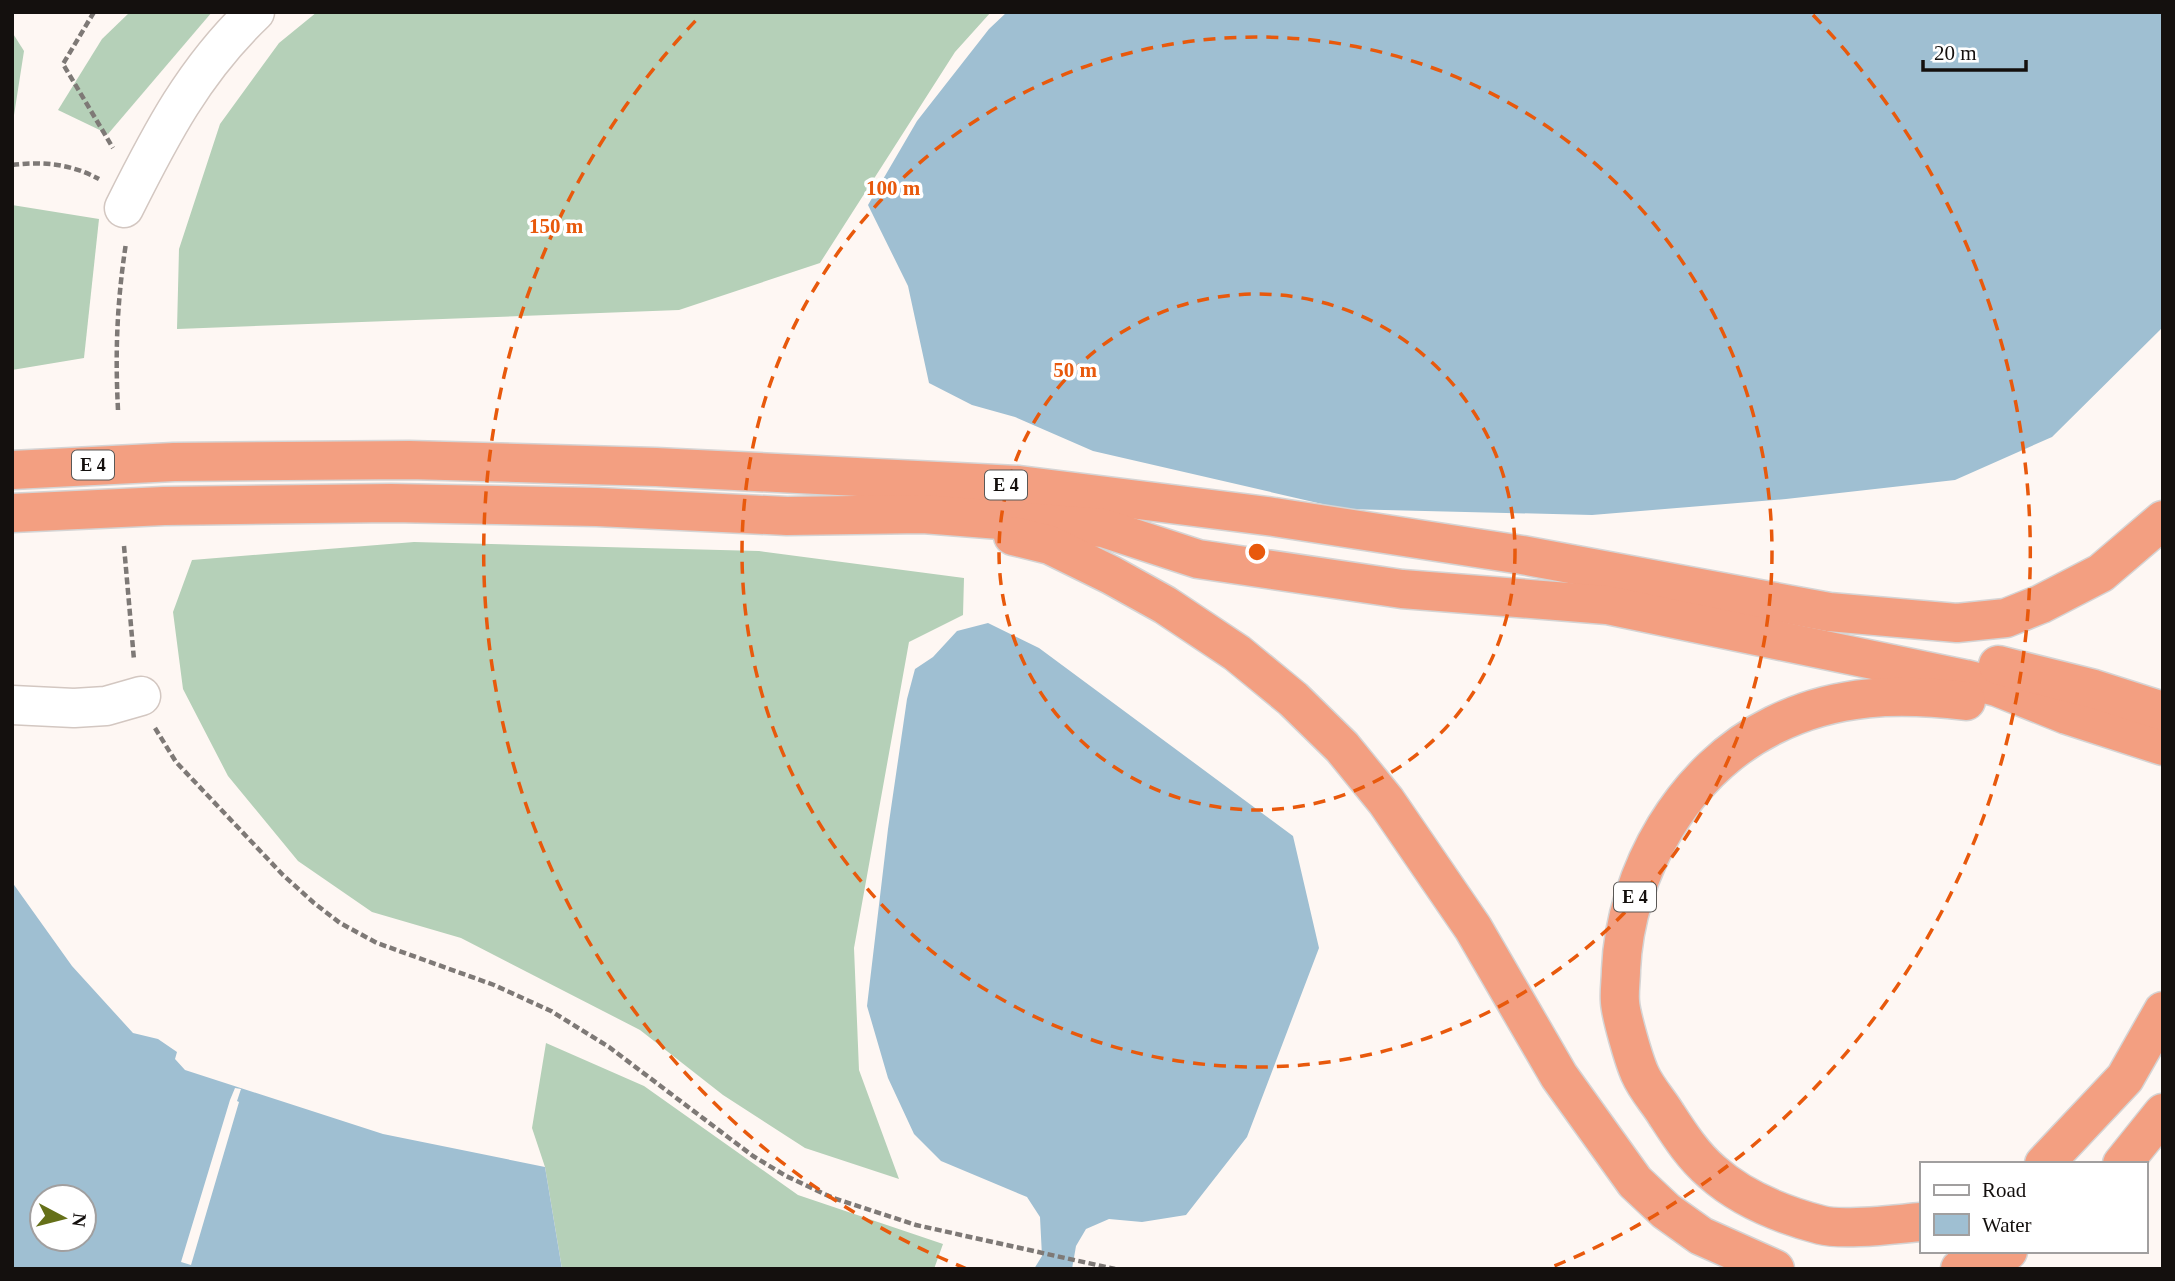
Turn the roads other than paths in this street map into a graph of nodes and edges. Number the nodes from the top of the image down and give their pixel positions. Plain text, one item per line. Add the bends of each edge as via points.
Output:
1 (255, 12) edge
2 (124, 208) road end
3 (12, 470) edge
4 (12, 513) edge
5 (923, 514) junction
6 (2163, 520) edge
7 (1829, 612) junction
8 (141, 696) road end
9 (12, 705) edge
10 (2163, 711) edge
11 (2067, 715) junction
12 (2163, 746) edge
13 (2163, 1011) edge
14 (2163, 1114) edge
15 (2046, 1162) edge
16 (2124, 1162) edge
17 (1920, 1222) edge
18 (2004, 1253) edge
19 (1775, 1269) edge
20 (1960, 1269) edge

1 - 2 street via 205,66 162,131
3 - 7 highway, E 4 via 187,462 409,460 1018,485 1274,517 1521,555
4 - 5 highway, E 4 via 391,503 787,516
5 - 11 highway, E 4 via 1103,528 1198,559 1402,590 1607,605 1965,679
5 - 19 highway, E 4 via 1050,545 1111,575 1237,653 1293,699 1342,747 1387,801 1473,928 1559,1076 1635,1182 1701,1236
6 - 7 highway, E 4 via 2101,573 2006,618 1957,623
7 - 10 highway, E 4 via 1980,661
8 - 9 street via 106,706
11 - 12 highway, E 4
11 - 17 highway, E 4 via 1924,696 1870,696 1818,708 1774,725 1734,750 1697,783 1662,832 1637,887 1622,946 1620,1002 1640,1074 1681,1138 1710,1171 1780,1211 1823,1226
13 - 15 highway via 2125,1078
14 - 16 highway
18 - 20 highway

